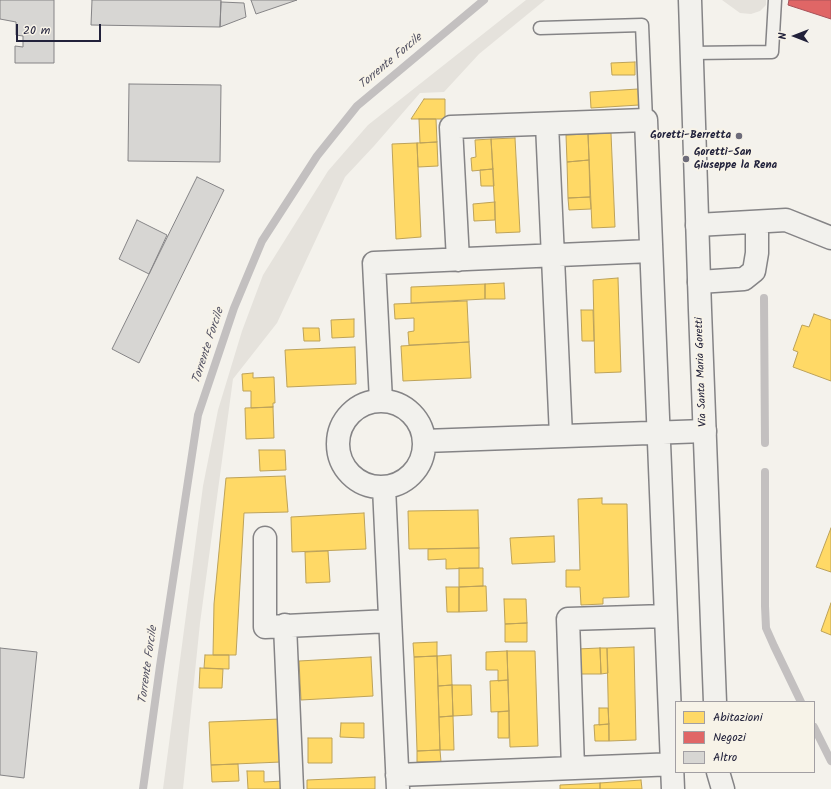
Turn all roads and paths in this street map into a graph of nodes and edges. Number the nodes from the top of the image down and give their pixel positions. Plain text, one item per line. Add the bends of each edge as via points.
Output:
1 (677, 0) edge
2 (690, 0) edge
3 (775, 0) edge
4 (540, 28) dead end
5 (691, 47) junction
6 (646, 120) junction
7 (547, 124) junction
8 (757, 222) junction
9 (697, 224) junction
10 (831, 238) edge
11 (651, 251) junction
12 (554, 255) junction
13 (458, 260) junction
14 (699, 282) junction
15 (381, 401) junction
16 (705, 431) junction
17 (659, 432) junction
18 (562, 436) junction
19 (424, 441) junction
20 (384, 487) junction
21 (265, 538) dead end
22 (666, 616) junction
23 (390, 621) junction
24 (286, 626) junction
25 (715, 701) edge
26 (674, 764) edge
27 (573, 768) junction
28 (718, 773) edge
29 (718, 773) edge
30 (398, 782) edge
31 (292, 789) edge
32 (674, 789) edge
33 (716, 789) edge
34 (723, 789) edge

1 - 5 street
2 - 5 street, Via Santa Maria Goretti
3 - 5 lane via 772,52
4 - 6 lane via 642,25
5 - 9 street, Via Santa Maria Goretti
6 - 7 street
6 - 11 street
7 - 12 street
7 - 13 street via 450,127
8 - 9 street
8 - 10 street via 786,220
8 - 14 street via 754,271 744,279
9 - 14 street, Via Santa Maria Goretti
11 - 12 street
11 - 17 street
12 - 13 street
12 - 18 street
13 - 15 street via 374,264
14 - 16 street, Via Santa Maria Goretti
15 - 19 street via 395,403 406,409 421,428
15 - 20 street via 369,402 356,408 346,418 338,444 340,458 347,471 357,480 370,486
16 - 17 street
16 - 25 street, Via Santa Maria Goretti
17 - 18 street
17 - 22 street
18 - 19 street
19 - 20 street via 418,467 409,478
20 - 23 street
21 - 24 street via 265,627
22 - 26 street
22 - 27 street via 568,620
23 - 24 street
23 - 30 street
24 - 31 street
26 - 27 street
26 - 32 street
27 - 30 street
28 - 33 street
29 - 34 street

